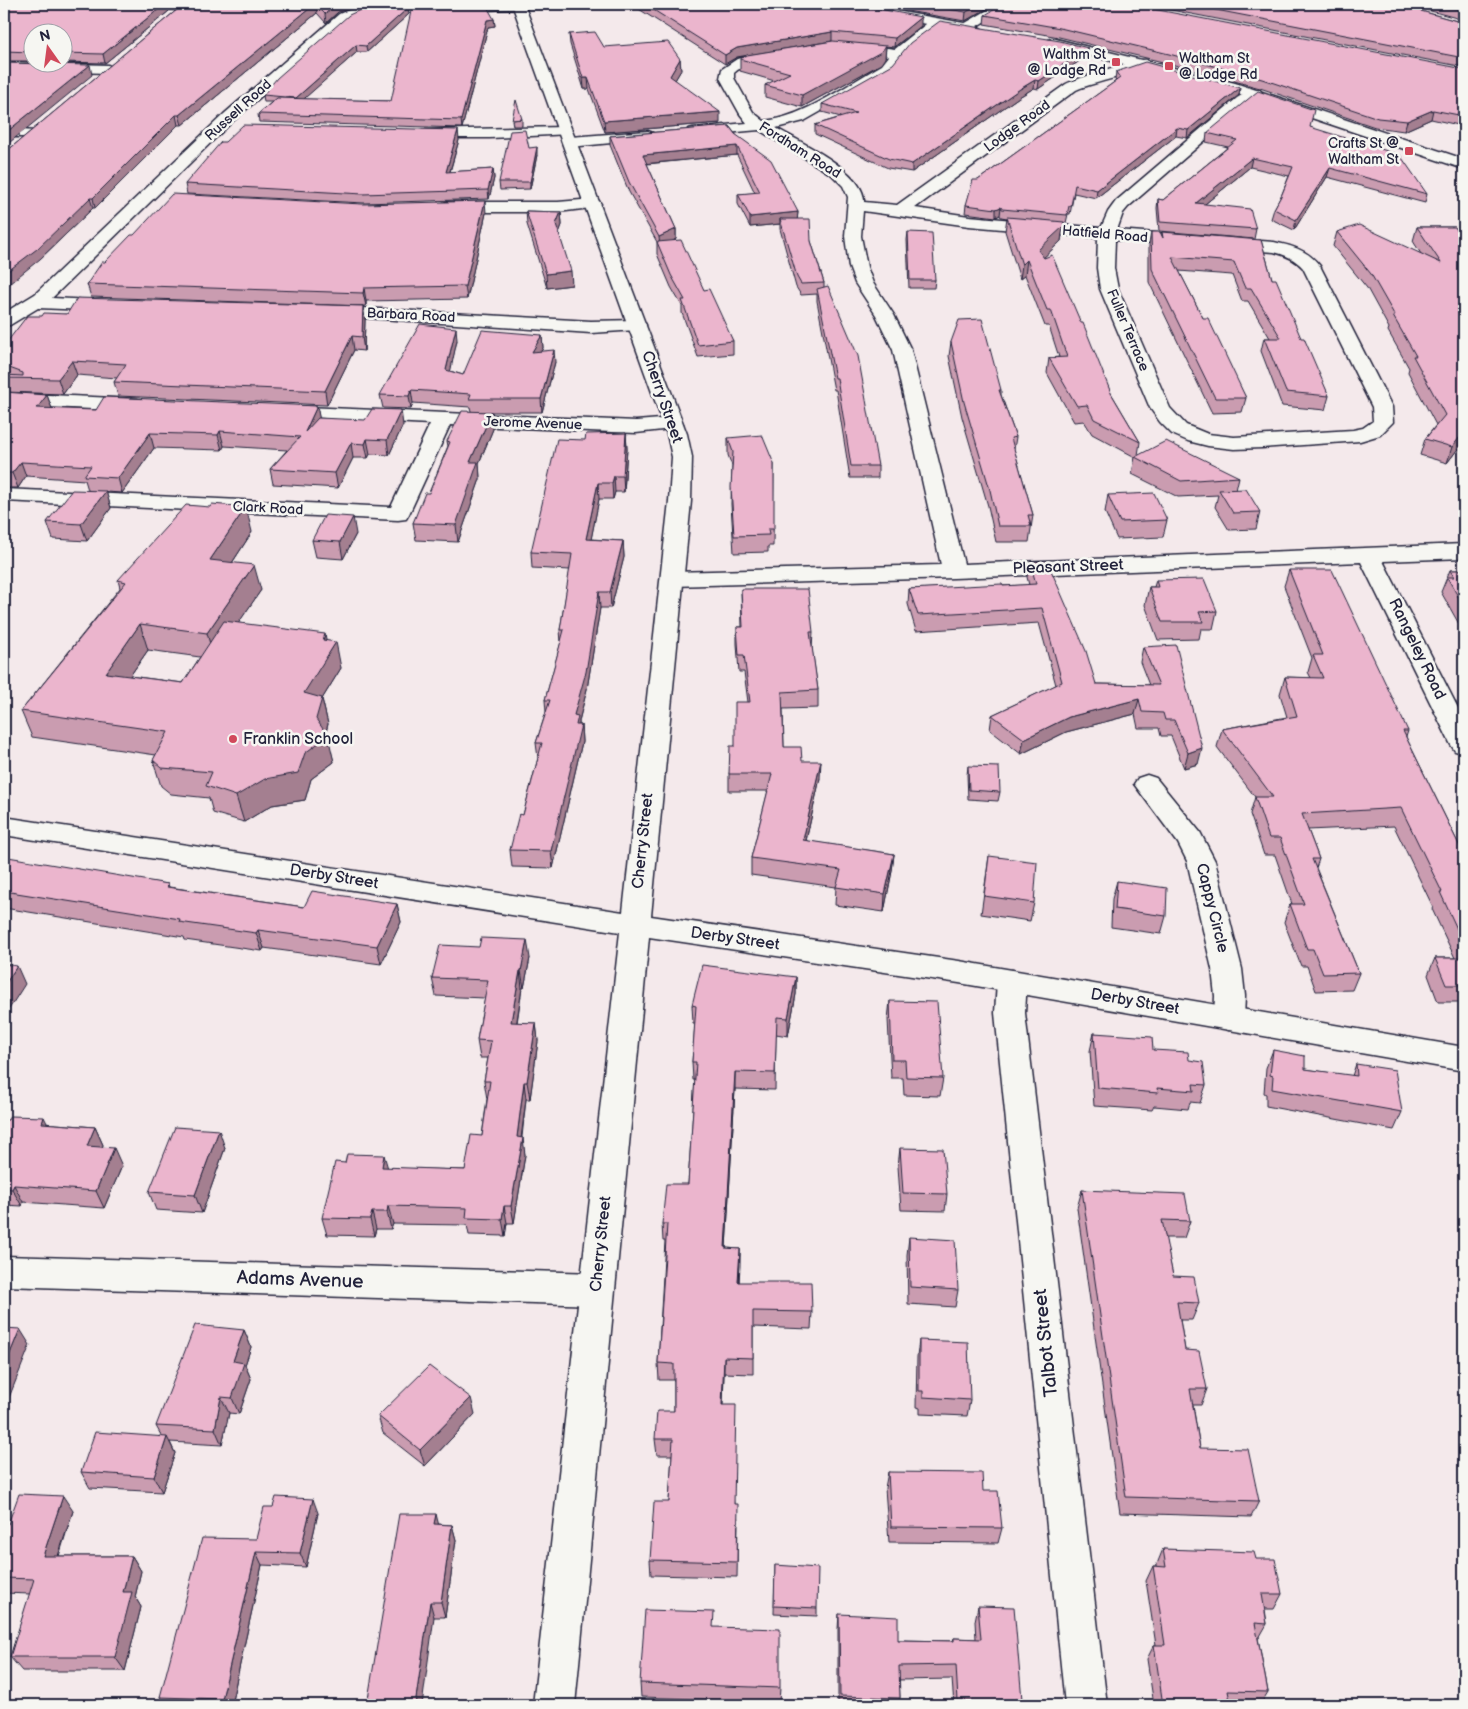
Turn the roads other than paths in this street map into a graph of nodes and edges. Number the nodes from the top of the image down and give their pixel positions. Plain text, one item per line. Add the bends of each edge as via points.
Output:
1 (128, 4) edge
2 (518, 4) edge
3 (839, 4) edge
4 (1007, 4) edge
5 (187, 5) edge
6 (1397, 5) edge
7 (1420, 12) edge
8 (172, 17) edge
9 (936, 23) junction
10 (964, 28) junction
11 (991, 32) edge
12 (1038, 40) edge
13 (839, 47) edge
14 (791, 53) edge
15 (898, 54) junction
16 (122, 58) edge
17 (1142, 62) junction
18 (4, 66) edge
19 (108, 69) junction
20 (94, 81) edge
21 (1255, 93) junction
22 (45, 122) edge
23 (761, 126) junction
24 (218, 127) junction
25 (238, 128) edge
26 (4, 133) edge
27 (411, 133) edge
28 (677, 133) edge
29 (31, 134) junction
30 (658, 135) edge
31 (568, 137) junction
32 (17, 146) edge
33 (1415, 146) junction
34 (1464, 155) edge
35 (1464, 164) edge
36 (144, 198) junction
37 (162, 200) dead end
38 (593, 204) junction
39 (856, 206) junction
40 (429, 208) edge
41 (901, 210) junction
42 (1107, 235) junction
43 (35, 302) junction
44 (127, 306) edge
45 (315, 311) edge
46 (4, 321) edge
47 (637, 325) junction
48 (4, 399) edge
49 (154, 406) edge
50 (263, 411) edge
51 (443, 419) junction
52 (673, 424) junction
53 (1282, 440) joint
54 (4, 495) edge
55 (1464, 551) edge
56 (1369, 555) junction
57 (954, 571) junction
58 (672, 579) junction
59 (1462, 735) edge
60 (1147, 784) dead end
61 (4, 826) edge
62 (634, 924) junction
63 (1012, 980) junction
64 (1230, 1018) junction
65 (1464, 1059) edge
66 (4, 1271) edge
67 (596, 1288) junction
68 (554, 1705) edge
69 (1086, 1705) edge

1 - 5 street
2 - 24 street, Russell Road via 375,8 352,12
2 - 31 street, Cherry Street
3 - 9 street
4 - 10 street
5 - 8 street
6 - 7 street
9 - 10 street
9 - 15 street via 906,44
10 - 11 street
12 - 17 street
13 - 15 street
14 - 23 street, Fordham Road via 742,62 727,72 727,78 747,114
15 - 23 street via 887,68 799,118
16 - 19 street
17 - 21 street
17 - 41 street, Lodge Road via 1089,78 1071,87
18 - 19 street
19 - 20 street
21 - 33 street
21 - 42 street, Fuller Terrace via 1122,204 1111,218
22 - 29 street
23 - 28 street
23 - 39 street, Fordham Road via 842,175 854,191
24 - 25 street
24 - 36 street, Russell Road
26 - 29 street
27 - 31 street
29 - 32 street
30 - 31 street
31 - 38 street, Cherry Street
33 - 34 street
33 - 35 street
36 - 37 street
36 - 43 street, Russell Road
38 - 40 street
38 - 47 street, Cherry Street
39 - 41 street, Hatfield Road
39 - 57 street, Fordham Road via 853,236 858,267 902,350
41 - 42 street, Hatfield Road
42 - 53 street, Fuller Terrace via 1106,273 1110,289 1168,421 1187,434 1210,440
42 - 53 street, Hatfield Road via 1276,248 1297,254 1309,263 1380,403 1384,418 1376,428 1360,434
43 - 44 street
43 - 46 street, Russell Road
45 - 47 street, Barbara Road via 591,327
47 - 52 street, Cherry Street
48 - 49 street
50 - 51 street, Jerome Avenue
51 - 52 street, Jerome Avenue via 636,427
51 - 54 street, Clark Road via 398,514
52 - 58 street, Cherry Street via 679,440 682,466
55 - 56 street, Pleasant Street
56 - 57 street, Pleasant Street
56 - 59 street, Rangeley Road
57 - 58 street, Pleasant Street
58 - 62 street, Cherry Street
60 - 64 street, Cappy Circle via 1190,839 1201,860 1227,969
61 - 62 street, Derby Street
62 - 63 street, Derby Street
62 - 67 street, Cherry Street
63 - 64 street, Derby Street
63 - 69 street, Talbot Street via 1010,1013
64 - 65 street, Derby Street
66 - 67 street, Adams Avenue
67 - 68 street, Cherry Street

